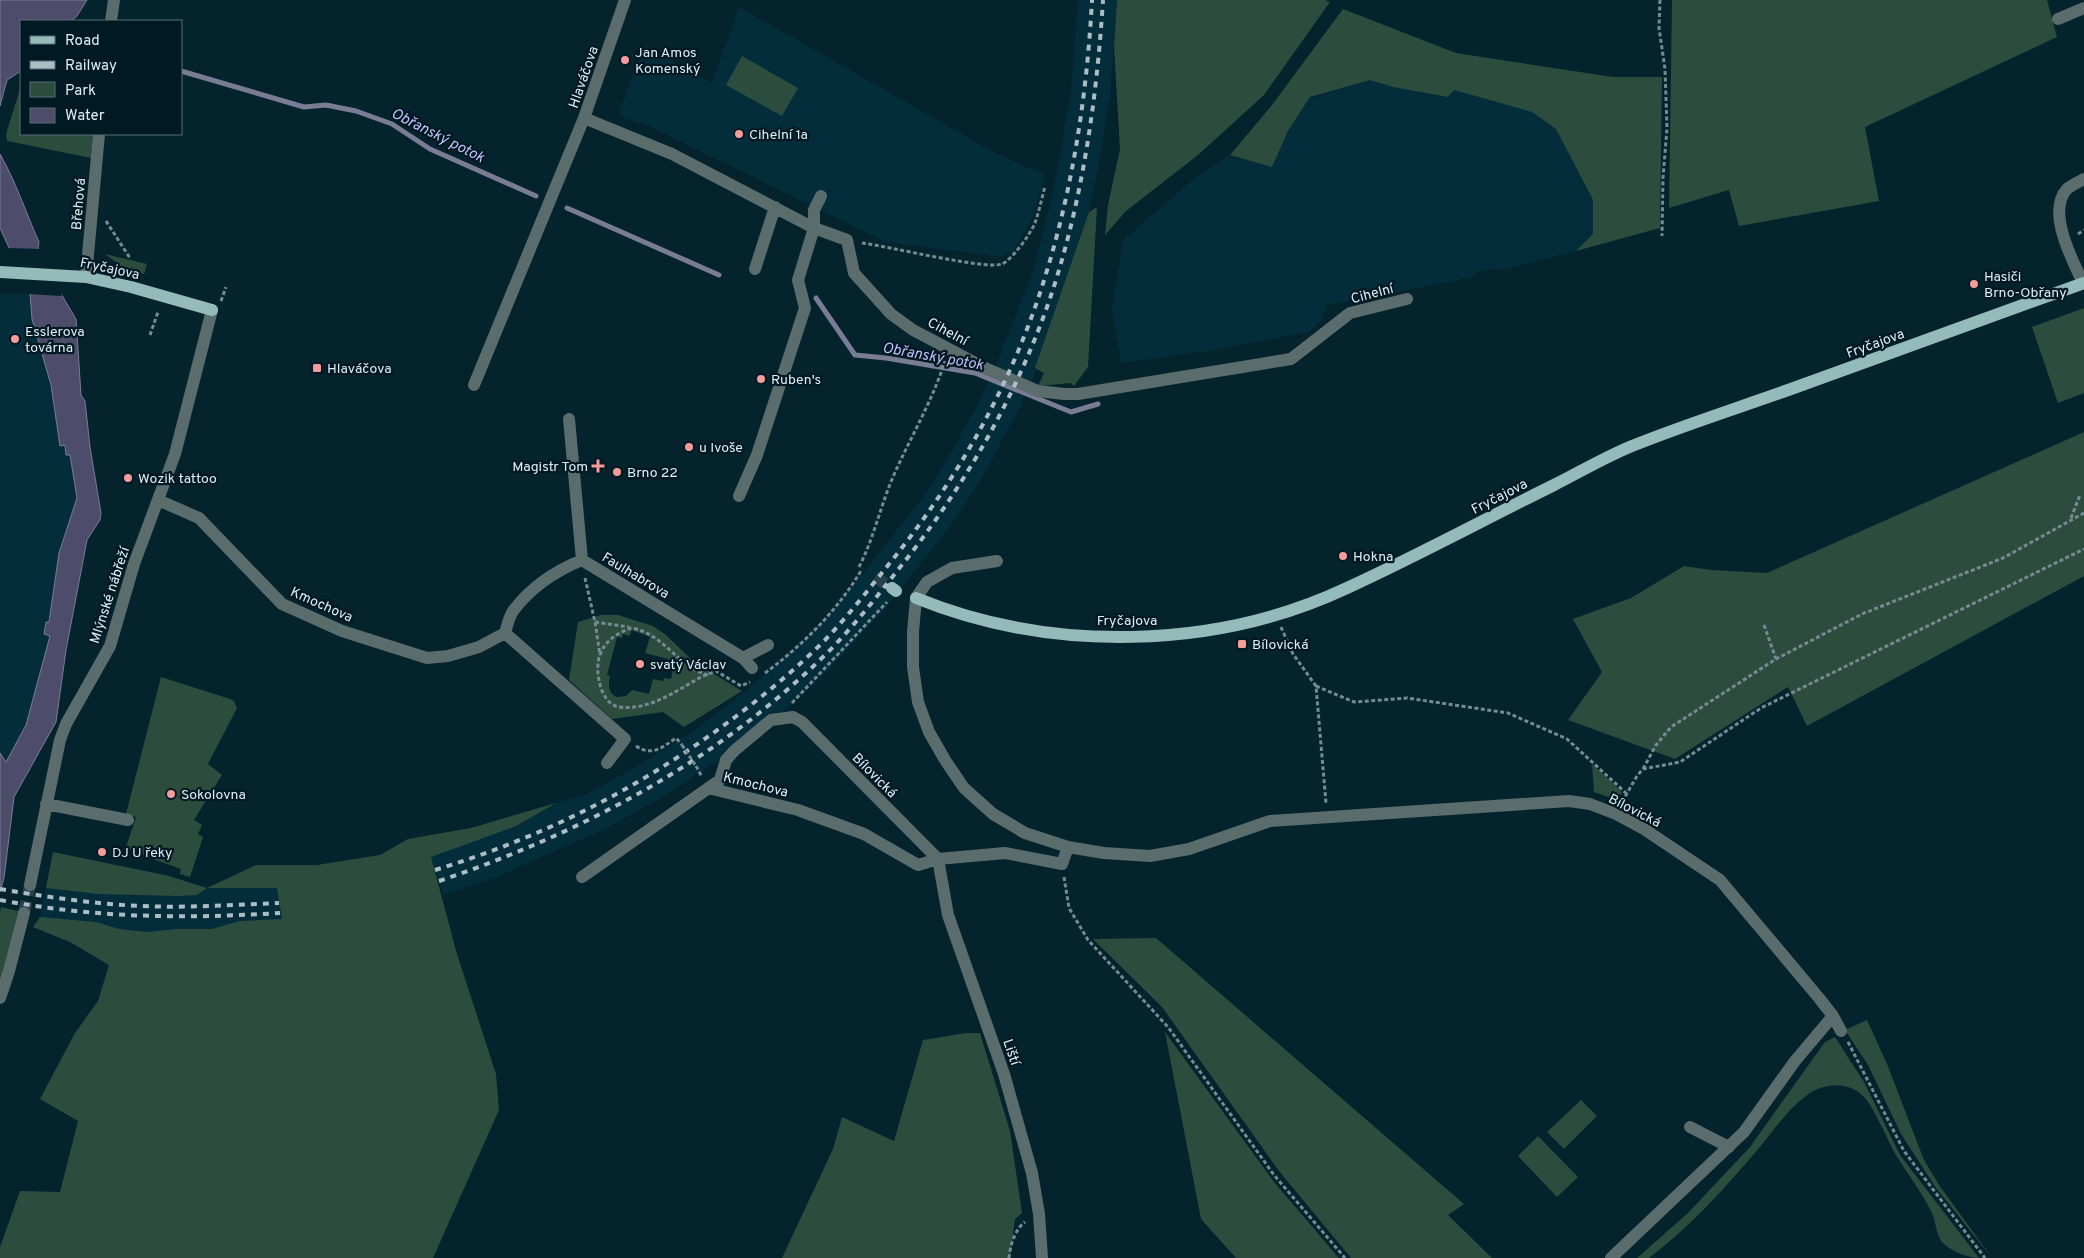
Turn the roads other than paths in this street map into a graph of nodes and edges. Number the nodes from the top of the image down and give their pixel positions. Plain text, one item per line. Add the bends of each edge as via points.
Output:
1 (114, 0) edge
2 (625, 0) edge
3 (2084, 8) edge
4 (111, 18) edge
5 (2058, 19) dead end
6 (584, 118) junction
7 (99, 135) edge
8 (2084, 179) edge
9 (821, 196) dead end
10 (775, 207) junction
11 (814, 228) junction
12 (755, 269) dead end
13 (0, 272) edge
14 (86, 277) junction
15 (2083, 283) edge
16 (1407, 299) dead end
17 (212, 310) joint
18 (474, 385) dead end
19 (569, 419) dead end
20 (739, 496) dead end
21 (158, 500) junction
22 (582, 560) junction
23 (997, 561) dead end
24 (916, 598) junction
25 (505, 633) junction
26 (768, 645) dead end
27 (744, 658) junction
28 (756, 673) road end
29 (607, 762) dead end
30 (708, 788) junction
31 (46, 804) junction
32 (128, 820) dead end
33 (1068, 847) junction
34 (938, 859) junction
35 (582, 877) dead end
36 (30, 885) tunnel mouth
37 (24, 913) tunnel mouth
38 (0, 998) edge
39 (1833, 1016) junction
40 (1841, 1031) road end
41 (1690, 1127) dead end
42 (1729, 1146) junction
43 (1042, 1258) edge
44 (1612, 1258) edge

1 - 4 street
2 - 6 street, Hlaváčova
3 - 5 street
6 - 10 street via 672,154
6 - 18 street, Hlaváčova
7 - 14 street, Břehová
8 - 15 street, Fryčajova via 2067,190 2060,204 2065,240
9 - 11 street via 814,210
10 - 11 street
10 - 12 street
11 - 16 street, Cihelní via 847,240 854,273 891,314 913,330 985,368 1038,391 1064,394 1291,359 1350,313
11 - 20 street via 798,280 805,308 757,455
13 - 14 main road, Fryčajova
14 - 17 main road, Fryčajova
15 - 24 main road, Fryčajova via 1630,447 1347,589 1298,609 1243,624 1154,637 1046,632 948,611
17 - 21 street, Mlýnské nábřeží via 175,454
19 - 22 street, Faulhabrova
21 - 25 street, Kmochova via 199,518 282,604 342,631 427,658 448,656
21 - 31 street, Mlýnské nábřeží via 134,564 110,646 63,732
22 - 25 street via 541,582 512,612
22 - 27 street, Faulhabrova
23 - 24 street via 952,568 926,582
24 - 33 street, Bílovická via 913,667 918,702 944,760 964,788 993,814 1025,832
25 - 29 street via 625,739
26 - 27 street
27 - 28 street, Faulhabrova
30 - 34 street, Kmochova via 798,810 864,834 918,865
30 - 34 street, Bílovická via 720,780 726,760 734,750 771,720 793,717 802,722
30 - 35 street, Kmochova
31 - 32 street
31 - 36 street, Mlýnské nábřeží
33 - 34 street via 1062,864 1005,853
33 - 39 street, Bílovická via 1150,856 1189,849 1270,822 1569,801 1590,804 1644,829 1720,880
34 - 43 street, Liští via 948,915 1004,1074 1032,1173
37 - 38 street
39 - 40 street, Bílovická
39 - 42 street via 1795,1061 1744,1132
41 - 42 street
42 - 44 street

